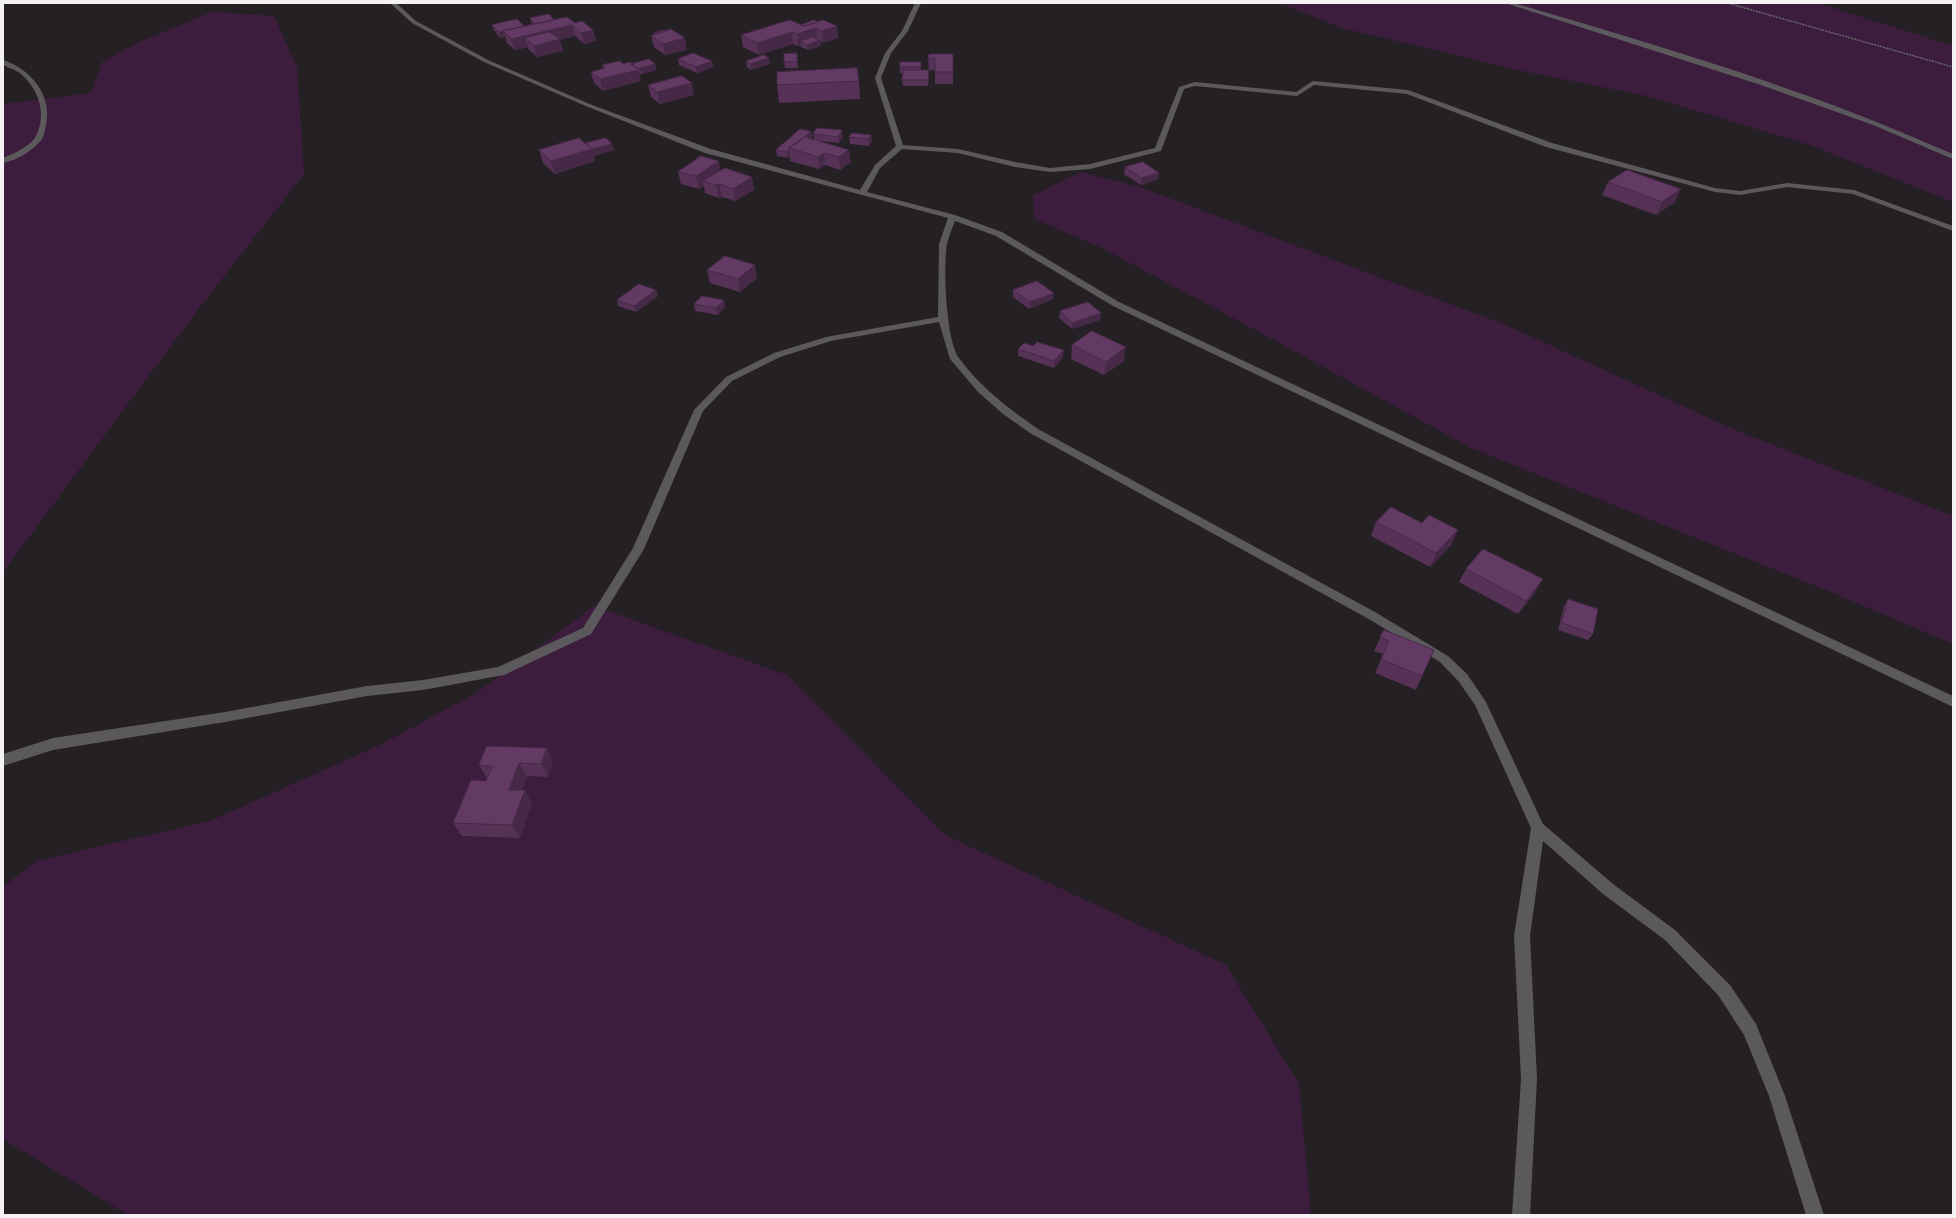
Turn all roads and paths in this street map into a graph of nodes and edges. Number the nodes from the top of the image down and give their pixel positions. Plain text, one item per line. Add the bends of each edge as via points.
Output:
1 (393, 3) edge
2 (918, 3) edge
3 (1508, 3) edge
4 (1727, 3) edge
5 (3, 62) edge
6 (1953, 67) edge
7 (900, 147) junction
8 (1953, 157) edge
9 (3, 161) edge
10 (863, 192) junction
11 (952, 217) junction
12 (1953, 229) edge
13 (943, 319) junction
14 (1953, 702) edge
15 (3, 760) edge
16 (1538, 828) junction
17 (1521, 1215) edge
18 (1814, 1215) edge

1 - 10 street via 414,22 486,61 590,106 708,151
2 - 7 street via 905,31 888,53 878,78
3 - 8 street via 1752,79 1836,109
4 - 6 path
5 - 9 street via 24,73 42,97 45,114 39,138 20,154
7 - 10 street via 873,170
7 - 12 street via 958,151 1015,165 1052,170 1100,165 1158,149 1181,88 1195,84 1297,94 1313,83 1408,92 1549,145 1715,190 1740,193 1787,185 1854,192
10 - 11 street
11 - 13 street via 943,244
11 - 14 street via 999,234 1116,304
13 - 15 street via 829,339 776,355 729,379 699,410 638,549 587,631 500,672 367,691 53,744
13 - 16 street via 953,357 981,390 1034,431 1371,615 1444,659 1463,678 1480,702
16 - 17 street via 1522,936 1528,1079
16 - 18 street via 1608,889 1670,935 1724,990 1750,1030 1778,1096

